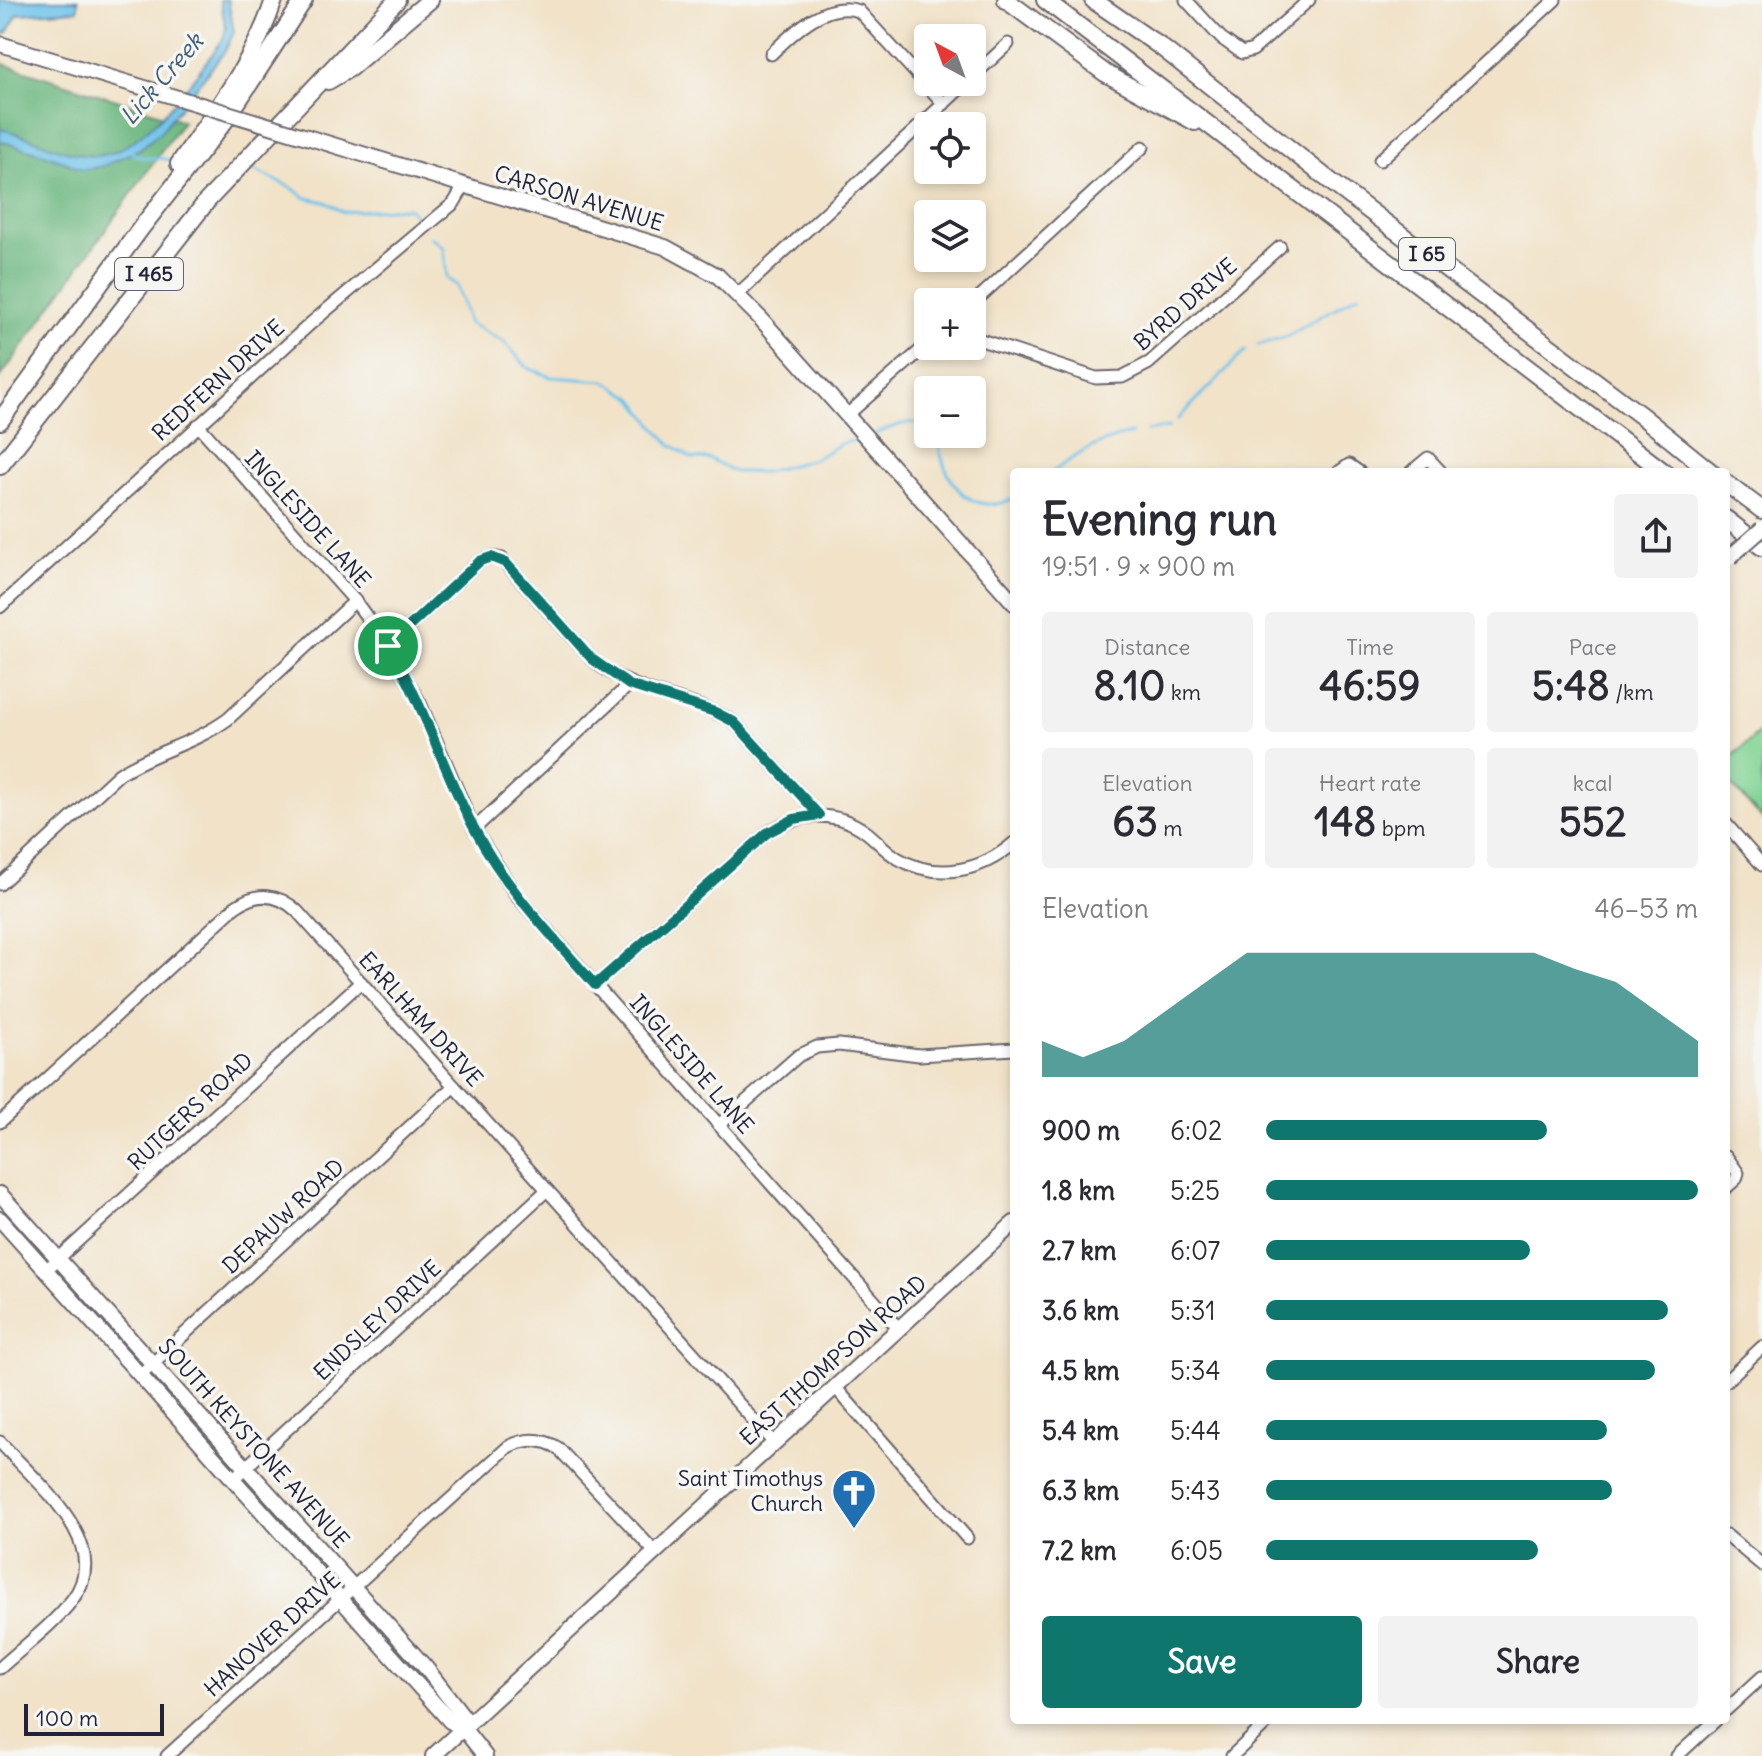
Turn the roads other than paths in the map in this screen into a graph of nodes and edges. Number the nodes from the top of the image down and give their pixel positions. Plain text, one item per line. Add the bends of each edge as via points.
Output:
1 (274, 0) edge
2 (304, 0) edge
3 (397, 0) edge
4 (430, 0) edge
5 (1006, 0) edge
6 (1024, 0) edge
7 (1045, 0) edge
8 (1093, 0) edge
9 (1111, 0) edge
10 (1186, 0) edge
11 (1309, 0) edge
12 (1555, 0) edge
13 (0, 44) edge
14 (1008, 44) dead end
15 (1161, 47) junction
16 (771, 54) dead end
17 (986, 64) edge
18 (310, 91) junction
19 (952, 96) edge
20 (1154, 100) junction
21 (944, 104) junction
22 (1221, 136) junction
23 (1143, 147) dead end
24 (1380, 160) dead end
25 (464, 186) junction
26 (141, 228) junction
27 (1280, 247) dead end
28 (986, 291) edge
29 (738, 294) junction
30 (986, 342) edge
31 (914, 356) edge
32 (847, 415) junction
33 (0, 421) edge
34 (198, 425) junction
35 (0, 466) edge
36 (1416, 468) edge
37 (1437, 468) edge
38 (1659, 468) edge
39 (1706, 468) edge
40 (1730, 486) edge
41 (1762, 510) edge
42 (1730, 522) edge
43 (1762, 529) edge
44 (1762, 547) edge
45 (1730, 557) edge
46 (1010, 598) edge
47 (355, 601) junction
48 (0, 607) edge
49 (388, 646) junction
50 (629, 685) junction
51 (819, 815) junction
52 (474, 829) junction
53 (1730, 829) edge
54 (1010, 846) edge
55 (1762, 865) edge
56 (0, 884) edge
57 (361, 982) junction
58 (595, 985) junction
59 (1010, 1049) edge
60 (454, 1086) junction
61 (0, 1122) edge
62 (719, 1125) junction
63 (1730, 1162) edge
64 (1730, 1184) edge
65 (547, 1190) junction
66 (0, 1194) edge
67 (0, 1219) edge
68 (1010, 1227) edge
69 (59, 1259) junction
70 (46, 1270) junction
71 (899, 1329) junction
72 (1762, 1347) edge
73 (153, 1363) junction
74 (140, 1375) junction
75 (1730, 1377) edge
76 (835, 1387) junction
77 (0, 1442) edge
78 (774, 1443) junction
79 (246, 1467) junction
80 (233, 1479) junction
81 (967, 1538) dead end
82 (1730, 1538) edge
83 (655, 1552) junction
84 (1762, 1565) edge
85 (353, 1587) junction
86 (341, 1599) junction
87 (0, 1668) edge
88 (1762, 1677) edge
89 (1730, 1706) edge
90 (1266, 1724) edge
91 (1712, 1724) edge
92 (463, 1728) junction
93 (167, 1756) edge
94 (433, 1756) edge
95 (485, 1756) edge
96 (1232, 1756) edge
97 (1677, 1756) edge

1 - 26 highway via 232,85
2 - 26 highway, I 465 via 227,118
3 - 18 highway, I 465
4 - 18 highway via 350,68
5 - 20 highway via 1105,73
6 - 20 highway
7 - 22 highway, I 65
8 - 15 highway, I 65
9 - 15 highway
10 - 11 street via 1221,38 1244,53
12 - 24 street
13 - 25 main road, CARSON AVENUE, bridge
14 - 17 street
15 - 39 highway, I 65
16 - 21 street via 825,5 845,4 859,11
18 - 35 highway, I 465 via 190,222
19 - 21 street
20 - 22 highway
21 - 29 street
22 - 38 highway, I 65
23 - 28 street
25 - 29 main road, CARSON AVENUE via 665,247 707,269
25 - 34 street, REDFERN DRIVE via 454,203
26 - 33 highway, I 465
27 - 30 street, BYRD DRIVE via 1149,363 1122,377 1096,378
29 - 32 main road, CARSON AVENUE
31 - 32 street
32 - 46 main road, CARSON AVENUE
34 - 47 street, INGLESIDE LANE
34 - 48 street, REDFERN DRIVE
36 - 37 street via 1428,458
40 - 41 highway
42 - 44 highway
43 - 45 main road, bridge
47 - 49 street, INGLESIDE LANE
47 - 56 street via 228,719 119,774
49 - 50 street via 480,561 494,557 506,563 592,659
49 - 52 street, INGLESIDE LANE via 420,703
50 - 51 street via 734,722
50 - 52 street
51 - 54 street via 856,825 901,860 933,870 976,866
51 - 58 street via 794,819 767,833
52 - 58 street, INGLESIDE LANE via 516,895
53 - 55 street
57 - 60 street, EARLHAM DRIVE
57 - 61 street, EARLHAM DRIVE via 291,905 267,896 246,899
57 - 69 street, RUTGERS ROAD
58 - 62 street, INGLESIDE LANE
59 - 62 street via 919,1055 817,1047 798,1056
60 - 65 street, EARLHAM DRIVE
60 - 73 street, DEPAUW ROAD
62 - 71 street, INGLESIDE LANE
63 - 64 street via 1738,1173
65 - 78 street, EARLHAM DRIVE
65 - 79 street, ENDSLEY DRIVE
66 - 69 main road, SOUTH KEYSTONE AVENUE
67 - 70 main road, SOUTH KEYSTONE AVENUE
68 - 71 main road, EAST THOMPSON ROAD
69 - 70 street, RUTGERS ROAD
69 - 73 main road, SOUTH KEYSTONE AVENUE
70 - 74 main road, SOUTH KEYSTONE AVENUE
71 - 76 main road, EAST THOMPSON ROAD
72 - 75 street
73 - 74 street, DEPAUW ROAD
73 - 79 main road, SOUTH KEYSTONE AVENUE
74 - 80 main road, SOUTH KEYSTONE AVENUE
76 - 78 main road, EAST THOMPSON ROAD
76 - 81 street
77 - 87 street via 69,1519 86,1558 74,1598
78 - 83 main road, EAST THOMPSON ROAD
79 - 80 street, ENDSLEY DRIVE
79 - 85 main road, SOUTH KEYSTONE AVENUE
80 - 86 main road, SOUTH KEYSTONE AVENUE
82 - 84 street
83 - 85 street, HANOVER DRIVE via 562,1451 529,1440 508,1447
83 - 92 main road, EAST THOMPSON ROAD
85 - 86 street, HANOVER DRIVE
85 - 92 main road, SOUTH KEYSTONE AVENUE via 449,1698 463,1716
86 - 92 main road, SOUTH KEYSTONE AVENUE via 450,1721
86 - 93 street, HANOVER DRIVE
88 - 89 street
90 - 96 street
91 - 97 street
92 - 94 main road, EAST THOMPSON ROAD
92 - 95 main road, SOUTH KEYSTONE AVENUE

